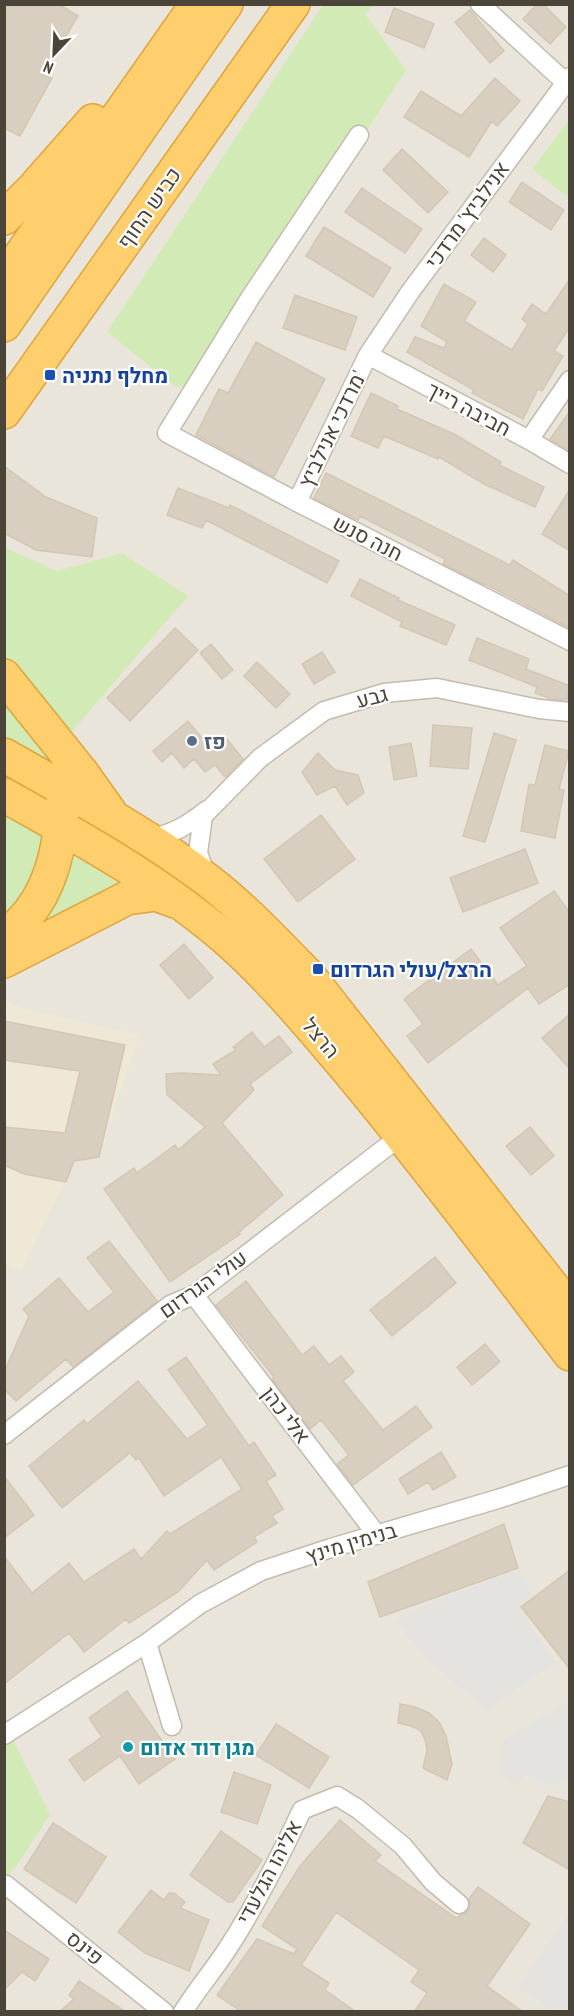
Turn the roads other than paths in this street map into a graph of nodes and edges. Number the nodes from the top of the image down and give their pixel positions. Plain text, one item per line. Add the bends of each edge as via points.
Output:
1 (196, 4) edge
2 (226, 4) edge
3 (293, 4) edge
4 (480, 4) edge
5 (568, 80) edge
6 (359, 135) dead end
7 (4, 218) edge
8 (4, 279) edge
9 (4, 325) edge
10 (47, 352) junction
11 (368, 355) junction
12 (570, 380) edge
13 (4, 412) edge
14 (4, 438) edge
15 (529, 440) junction
16 (570, 464) edge
17 (297, 502) junction
18 (570, 641) edge
19 (4, 676) edge
20 (570, 712) edge
21 (4, 754) edge
22 (60, 787) junction
23 (4, 795) edge
24 (209, 809) junction
25 (113, 818) junction
26 (60, 826) junction
27 (146, 840) junction
28 (210, 883) junction
29 (183, 905) junction
30 (4, 936) edge
31 (4, 961) edge
32 (402, 1135) junction
33 (194, 1295) junction
34 (570, 1309) edge
35 (570, 1354) edge
36 (4, 1435) edge
37 (570, 1475) edge
38 (377, 1535) junction
39 (147, 1643) junction
40 (172, 1726) dead end
41 (4, 1735) edge
42 (5, 1885) edge
43 (459, 1904) dead end
44 (162, 2011) edge
45 (183, 2012) edge

1 - 7 highway
1 - 8 highway
2 - 9 highway
3 - 10 highway, כביש החוף
4 - 5 street
5 - 11 street, אנילביץ' מרדכי via 410,292
6 - 17 street, חנה סנש via 250,298 167,433
10 - 13 highway, כביש החוף
10 - 14 highway
11 - 15 street, חביבה רייך
11 - 17 street, מרדכי אנילביץ'
12 - 15 street
15 - 16 street, חביבה רייך
17 - 18 street, חנה סנש
19 - 25 highway
20 - 24 street, גבע via 539,710 437,688 376,695 324,711 261,758
21 - 22 highway, הרצל
22 - 25 highway, הרצל
22 - 26 highway
23 - 26 highway, הרצל
24 - 27 street, גבע via 179,830
24 - 28 street, גבע via 201,824 198,853
25 - 27 highway, הרצל
26 - 29 highway, הרצל
26 - 30 highway via 47,885 25,919
27 - 28 highway, הרצל
28 - 34 highway, הרצל via 309,976
29 - 31 highway via 156,894 128,898
29 - 32 highway, הרצל via 287,997
32 - 33 street, עולי הגרדום
32 - 35 highway, הרצל
33 - 36 street, עולי הגרדום via 170,1305
33 - 38 street, אלי כהן
37 - 38 street, בנימין מינץ
38 - 39 street, בנימין מינץ via 261,1571 200,1604
39 - 40 street
39 - 41 street, בנימין מינץ
42 - 44 street, פינס
43 - 45 street, אליהו הגלעדי via 433,1882 403,1846 358,1809 337,1796 328,1799 302,1810 228,1948

